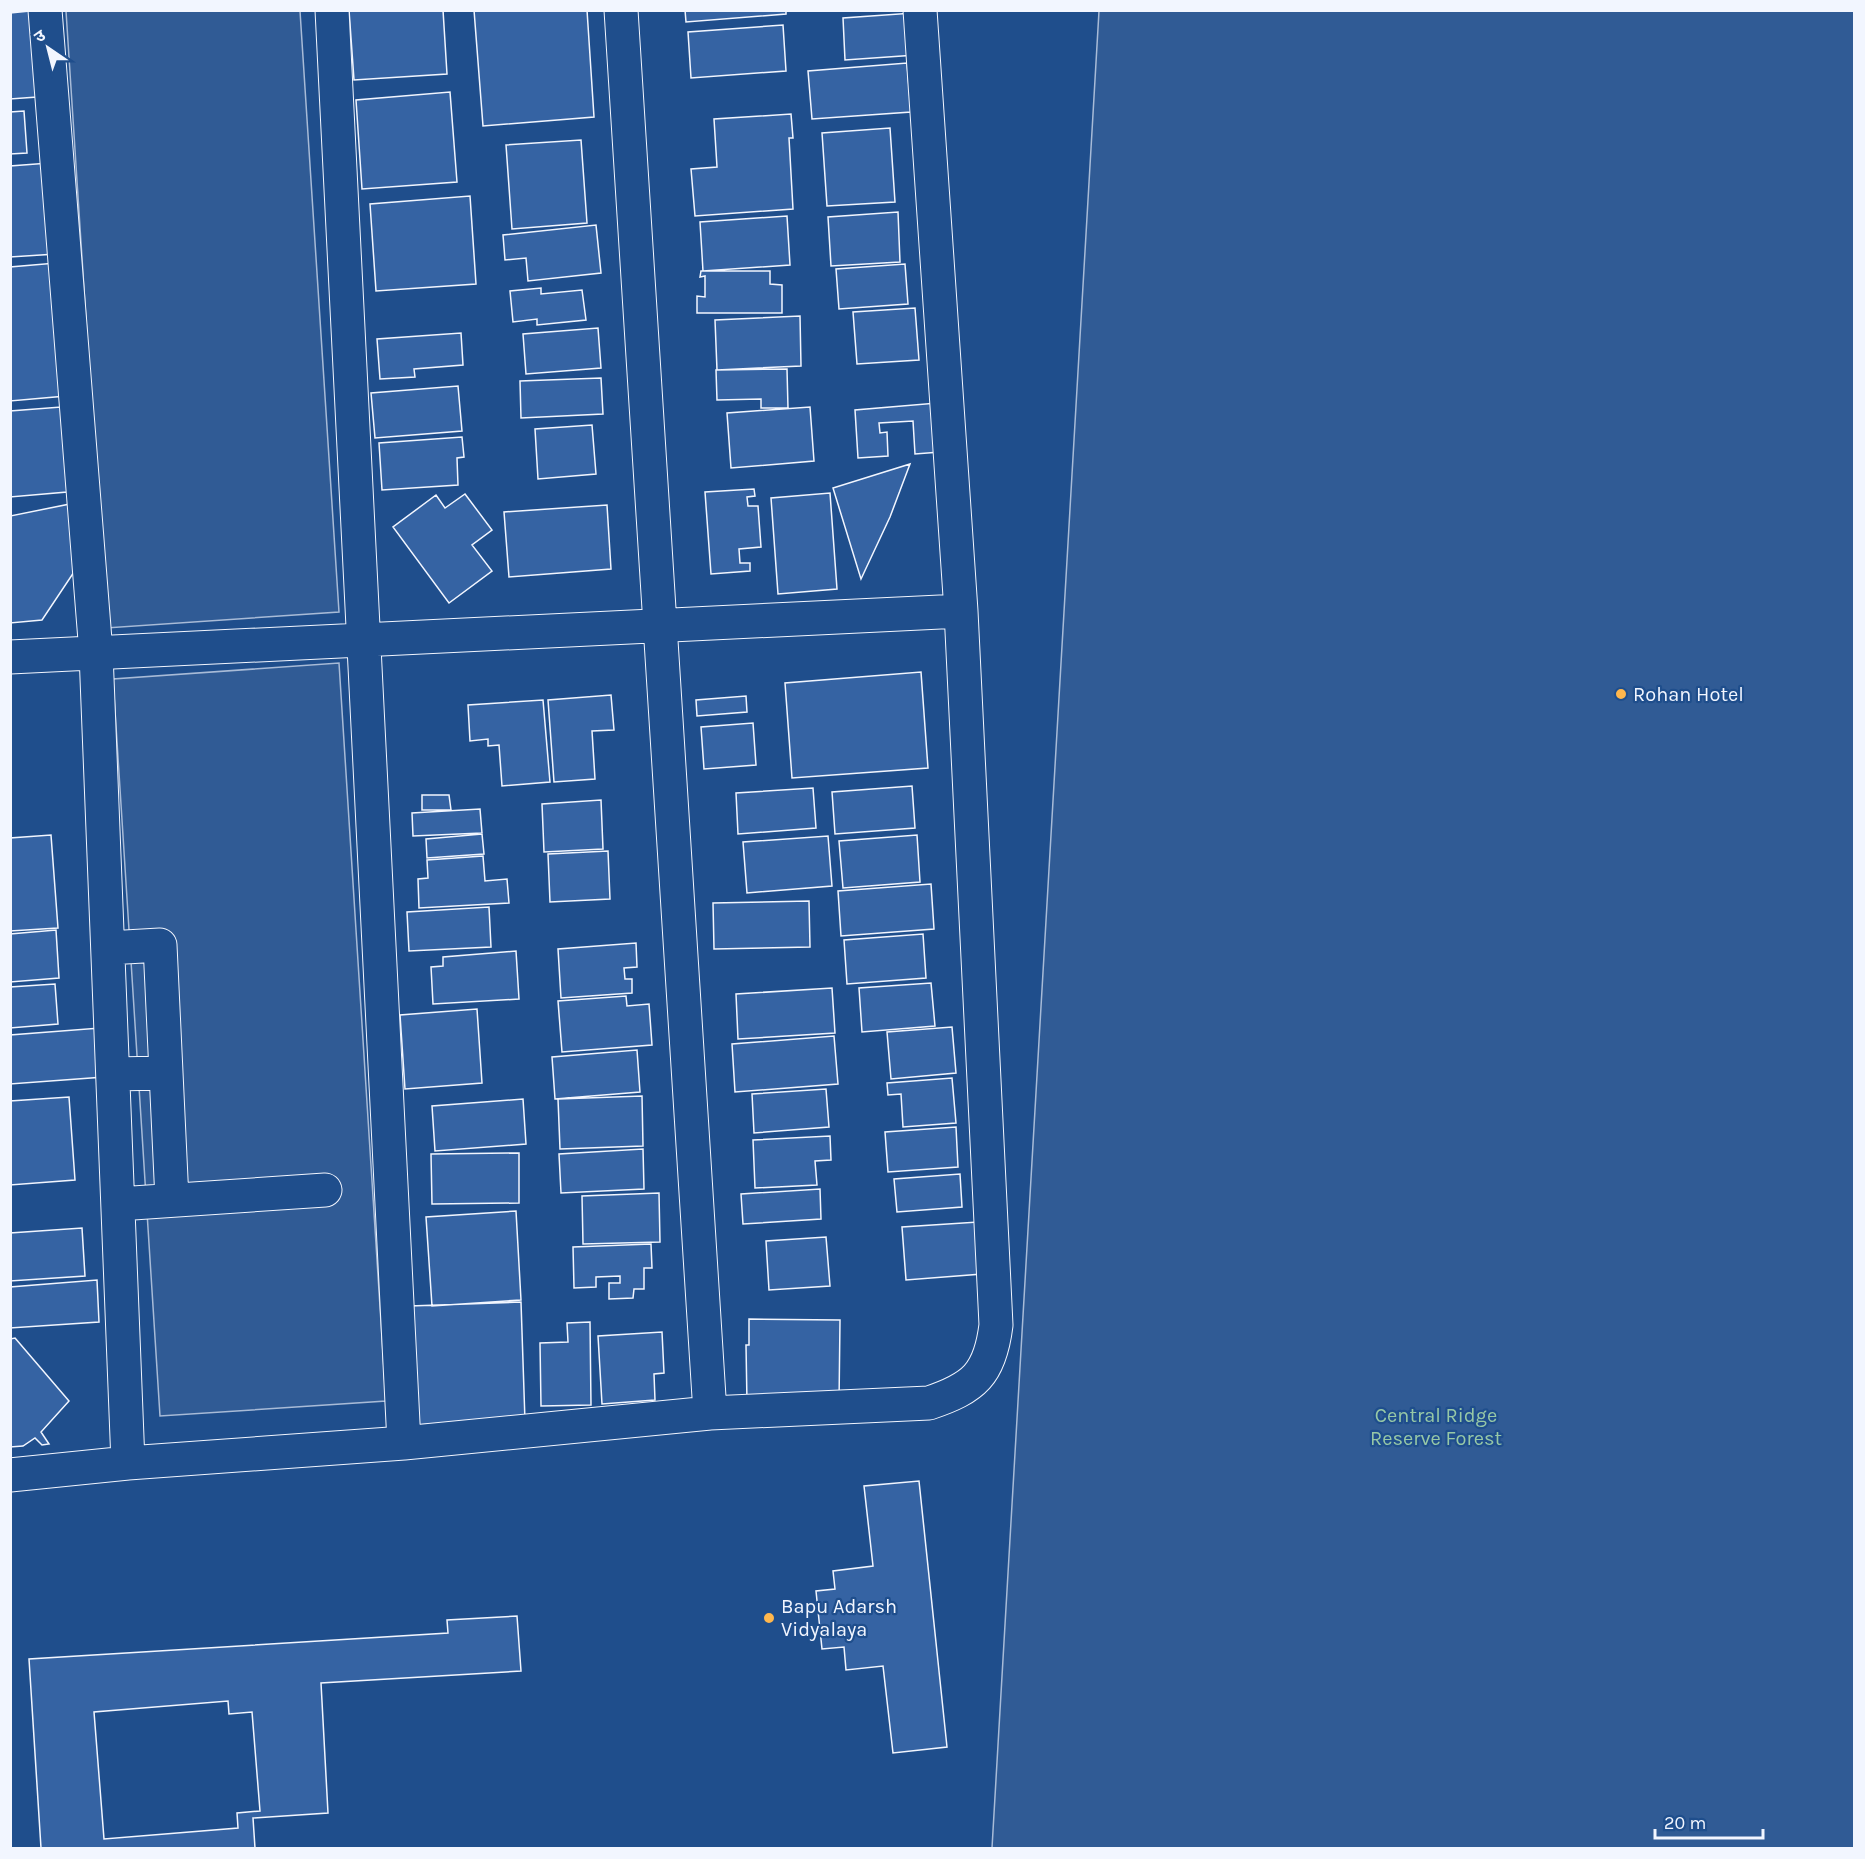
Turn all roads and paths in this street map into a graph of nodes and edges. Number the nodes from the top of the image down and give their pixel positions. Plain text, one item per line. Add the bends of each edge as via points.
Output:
1 (45, 10) edge
2 (332, 10) edge
3 (621, 10) edge
4 (920, 10) edge
5 (962, 611) junction
6 (658, 627) junction
7 (364, 640) junction
8 (96, 653) junction
9 (10, 657) edge
10 (108, 948) junction
11 (166, 1073) junction
12 (113, 1074) junction
13 (325, 1190) dead end
14 (172, 1200) junction
15 (118, 1204) junction
16 (710, 1413) junction
17 (404, 1443) junction
18 (128, 1463) junction
19 (10, 1475) edge

1 - 8 street
2 - 7 street
3 - 6 street
4 - 5 street
5 - 6 street
5 - 16 street via 996,1325 993,1353 976,1379 956,1394 929,1402
6 - 7 street
6 - 16 street
7 - 8 street
7 - 17 street
8 - 9 street
8 - 10 street
10 - 11 street via 160,945
10 - 12 street
11 - 12 street
11 - 14 street
12 - 15 street
13 - 14 street
14 - 15 street
15 - 18 street
16 - 17 street
17 - 18 street
18 - 19 street

